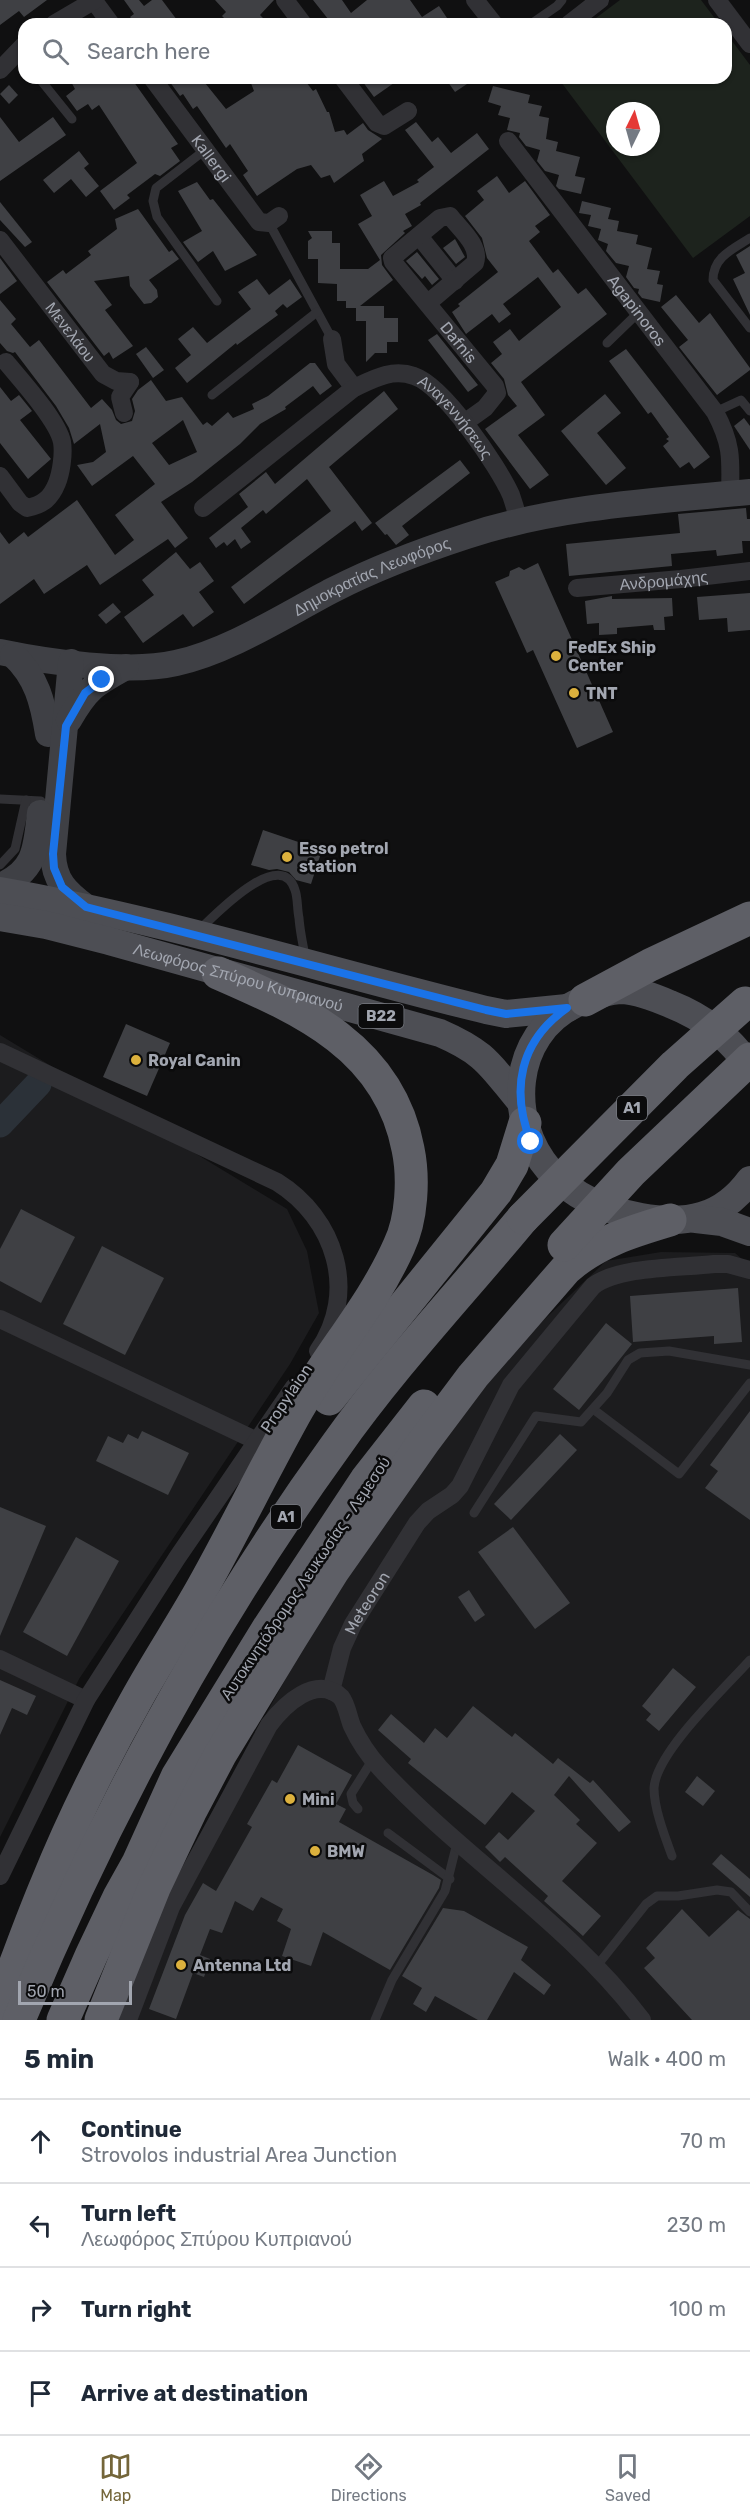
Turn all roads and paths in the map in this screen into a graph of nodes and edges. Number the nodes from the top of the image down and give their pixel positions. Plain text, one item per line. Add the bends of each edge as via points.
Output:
1 (94, 0) edge
2 (285, 0) edge
3 (475, 0) edge
4 (562, 0) edge
5 (600, 0) edge
6 (717, 0) edge
7 (64, 18) edge
8 (107, 18) edge
9 (298, 18) edge
10 (489, 18) edge
11 (540, 18) edge
12 (577, 18) edge
13 (730, 18) edge
14 (732, 20) edge
15 (750, 44) edge
16 (18, 54) edge
17 (0, 70) edge
18 (44, 84) edge
19 (156, 84) edge
20 (348, 84) edge
21 (408, 111) dead end
22 (72, 119) dead end
23 (508, 141) dead end
24 (205, 150) junction
25 (274, 219) joint
26 (419, 236) junction
27 (750, 238) edge
28 (0, 240) edge
29 (455, 281) junction
30 (218, 301) dead end
31 (428, 303) junction
32 (317, 312) junction
33 (638, 313) junction
34 (750, 328) edge
35 (332, 339) joint
36 (608, 343) dead end
37 (6, 362) dead end
38 (354, 388) junction
39 (212, 395) dead end
40 (750, 411) edge
41 (124, 412) dead end
42 (715, 412) junction
43 (464, 423) junction
44 (0, 476) edge
45 (740, 493) edge
46 (203, 508) dead end
47 (519, 522) junction
48 (750, 571) edge
49 (577, 588) dead end
50 (7, 654) edge
51 (64, 662) junction
52 (126, 667) junction
53 (57, 730) junction
54 (0, 798) edge
55 (33, 801) junction
56 (0, 865) edge
57 (0, 886) edge
58 (0, 891) edge
59 (86, 907) junction
60 (0, 917) edge
61 (750, 918) edge
62 (195, 934) junction
63 (306, 962) junction
64 (218, 973) junction
65 (748, 1001) edge
66 (576, 1004) junction
67 (0, 1052) edge
68 (750, 1059) edge
69 (750, 1068) edge
70 (523, 1112) junction
71 (750, 1180) edge
72 (679, 1219) junction
73 (750, 1232) edge
74 (750, 1270) edge
75 (0, 1319) edge
76 (750, 1365) edge
77 (748, 1389) edge
78 (593, 1409) junction
79 (256, 1441) junction
80 (474, 1512) dead end
81 (206, 1582) junction
82 (0, 1659) edge
83 (750, 1660) edge
84 (331, 1691) junction
85 (86, 1700) junction
86 (373, 1760) junction
87 (358, 1809) dead end
88 (388, 1833) dead end
89 (457, 1842) junction
90 (672, 1856) dead end
91 (0, 1876) edge
92 (450, 1879) junction
93 (750, 1912) edge
94 (129, 1949) junction
95 (596, 1967) junction
96 (0, 2004) edge
97 (19, 2020) edge
98 (63, 2020) edge
99 (91, 2020) edge
100 (101, 2020) edge
101 (128, 2020) edge
102 (375, 2020) edge
103 (642, 2020) edge

1 - 7 street
1 - 8 street
2 - 9 street
3 - 10 street
4 - 11 lane
5 - 12 street
6 - 13 street
14 - 15 street
16 - 17 street
18 - 22 lane
19 - 24 street, Kallergi
20 - 21 street via 377,123 384,126
23 - 33 street, Agapinoros
24 - 25 street, Kallergi via 259,222
24 - 30 lane via 156,188 153,201 157,217
25 - 32 lane
26 - 29 street
26 - 29 street via 440,218 450,216 478,257
26 - 31 street, Dafnis via 392,258
27 - 34 lane via 716,262 713,280
28 - 41 street, Μενελάου via 103,374 116,381 130,382 120,397
29 - 31 street
31 - 43 street, Dafnis via 495,386 497,393 493,399
32 - 35 lane
32 - 39 lane
33 - 36 lane
33 - 42 street, Agapinoros
35 - 38 street via 336,364
37 - 44 street via 35,397 62,442 59,477 52,496 38,506 27,508 20,503
38 - 43 street, Αναγεννήσεως via 378,376 413,375 429,382
38 - 46 street, Αναγεννήσεως
40 - 42 lane via 741,400
42 - 45 street, Agapinoros via 728,436
43 - 47 street, Αναγεννήσεως via 510,494
45 - 47 street, Δημοκρατίας Λεωφόρος via 606,506
47 - 52 street, Δημοκρατίας Λεωφόρος via 381,567 255,632 189,660 164,666
48 - 49 street, Ανδρομάχης
50 - 51 street, Δημοκρατίας Λεωφόρος
50 - 53 street via 29,671
51 - 52 street, Δημοκρατίας Λεωφόρος
51 - 53 street
52 - 53 street via 93,685
53 - 55 street
53 - 59 street via 54,868 62,887
54 - 55 lane
55 - 56 lane via 15,849
55 - 57 street via 33,857 20,875
58 - 59 main road, Λεωφόρος Σπύρου Κυπριανού / B22
59 - 62 main road, Λεωφόρος Σπύρου Κυπριανού / B22
60 - 64 main road, Λεωφόρος Σπύρου Κυπριανού / B22 via 46,925
61 - 66 highway
62 - 63 main road, Λεωφόρος Σπύρου Κυπριανού / B22
62 - 63 lane via 266,875 280,876 287,878 295,889
63 - 66 main road, Λεωφόρος Σπύρου Κυπριανού / B22 via 506,1014
64 - 70 main road, Λεωφόρος Σπύρου Κυπριανού / B22 via 417,1026 461,1042 489,1062
64 - 81 highway via 288,1003 366,1061 384,1084 398,1115 408,1149 410,1180 401,1243 382,1281 297,1410
65 - 97 highway, A1, bridge via 675,1065 523,1218 402,1359 342,1436 238,1593 145,1750 51,1944
66 - 69 main road, B22 via 621,990 655,997 712,1026
66 - 70 main road, B22 via 543,1028 528,1053 523,1068
67 - 79 street, Propylaion via 277,1182 310,1208 327,1233 337,1276 337,1304 330,1328
68 - 98 highway, Αυτοκινητόδρομος Λευκωσίας - Λεμεσού, bridge via 631,1172 564,1245 447,1377 366,1480 177,1777
70 - 72 main road, B22 via 537,1153 572,1190 613,1211 643,1218
70 - 81 highway via 512,1165 496,1192 334,1390
71 - 72 main road, B22 via 723,1209
72 - 73 main road, B22 via 722,1222
72 - 94 highway via 603,1244 580,1256 473,1376 333,1572 220,1755 172,1849
74 - 84 street, Meteoron via 722,1264 623,1273 593,1286 512,1385 460,1486 428,1510 412,1530 349,1631
75 - 79 street
76 - 78 lane via 648,1351 628,1360
77 - 78 lane via 679,1474
78 - 80 lane via 581,1422 536,1416
79 - 85 street, Propylaion
81 - 96 highway via 137,1699 86,1799 47,1882
82 - 85 street
83 - 90 lane via 660,1765 654,1788 661,1827
84 - 86 street via 344,1700 356,1733
84 - 101 street via 308,1691 279,1712 269,1725 171,1907
85 - 91 street, Propylaion
86 - 87 lane via 351,1794
86 - 89 street
88 - 92 lane
89 - 92 lane
89 - 95 street
92 - 102 lane via 392,1980
93 - 95 lane via 731,1892 657,1896 646,1904
94 - 99 highway
94 - 100 highway
95 - 103 street

